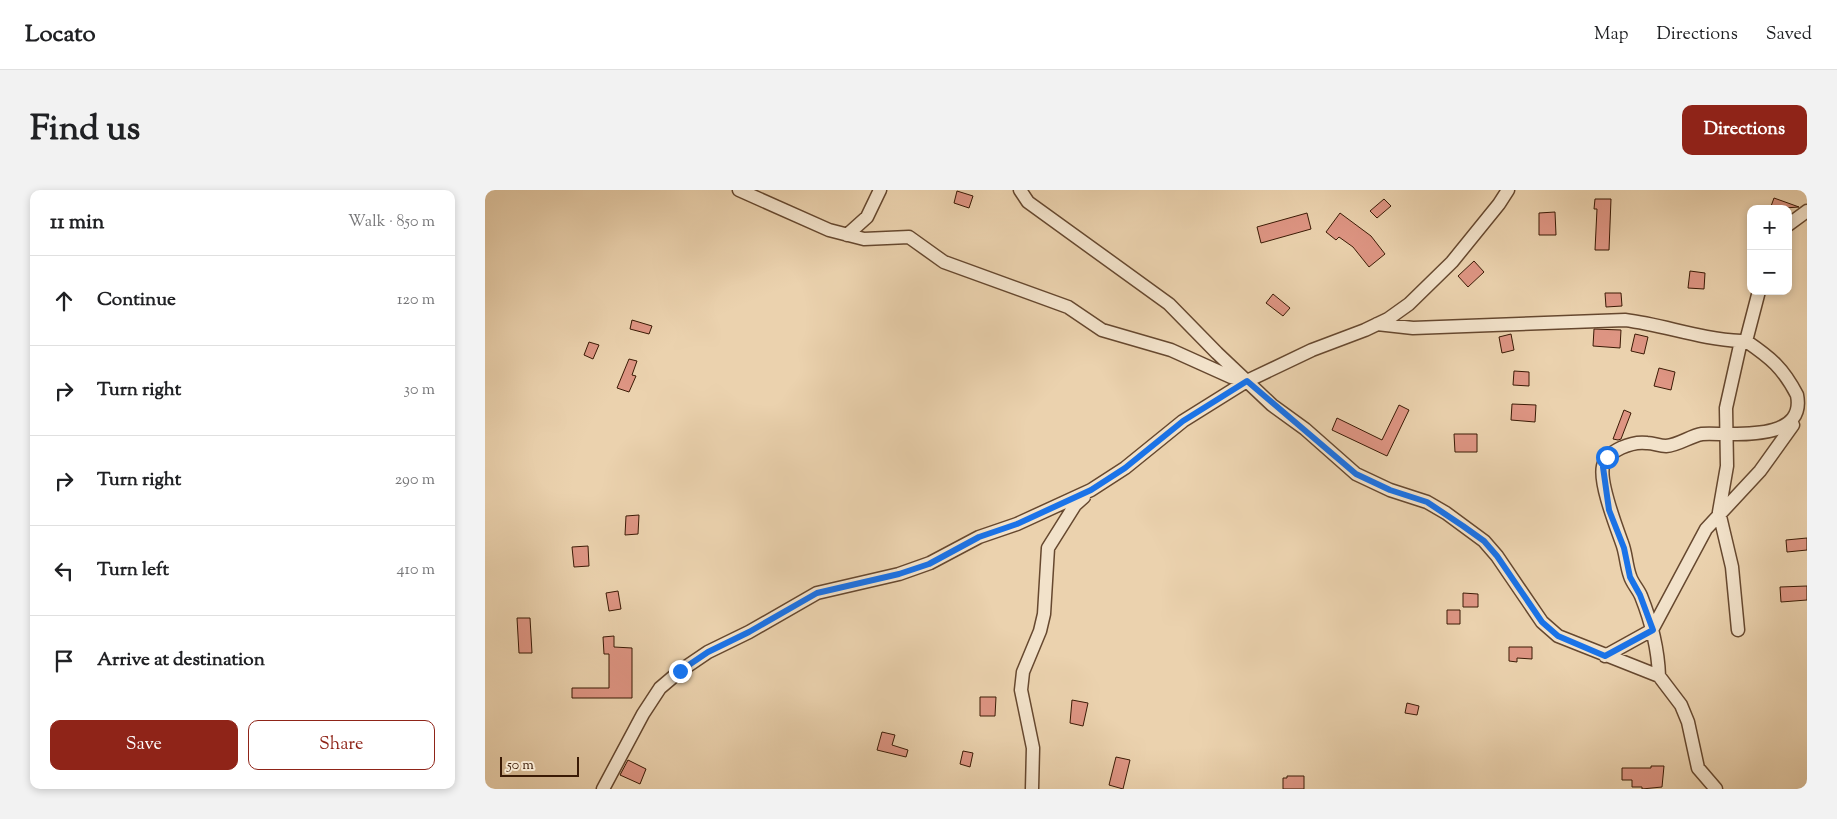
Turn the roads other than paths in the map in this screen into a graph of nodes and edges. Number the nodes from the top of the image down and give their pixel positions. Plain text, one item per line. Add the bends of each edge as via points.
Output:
1 (739, 190) edge
2 (880, 190) edge
3 (1020, 190) edge
4 (1508, 190) edge
5 (1807, 211) edge
6 (1792, 222) edge
7 (847, 235) junction
8 (1758, 295) edge
9 (1377, 324) junction
10 (1743, 341) junction
11 (1247, 381) junction
12 (1793, 425) junction
13 (1726, 434) junction
14 (1091, 490) junction
15 (1719, 512) junction
16 (1653, 630) junction
17 (1738, 630) dead end
18 (1605, 656) junction
19 (1659, 676) junction
20 (603, 789) edge
21 (1032, 789) edge
22 (1716, 789) edge

1 - 7 street via 784,212
2 - 7 street via 867,218
3 - 11 street via 1028,202 1169,304
4 - 9 street via 1452,262 1409,304
5 - 6 street
7 - 11 street via 909,237 944,262 1064,306 1102,330 1171,350 1231,378
8 - 10 street
9 - 10 street via 1413,328 1625,320 1650,323 1705,338
9 - 11 street
10 - 12 street via 1772,359 1789,380 1801,406
10 - 13 street via 1728,398
11 - 14 street via 1183,421 1125,468
11 - 18 street via 1356,474 1427,502 1484,541 1542,622 1558,636
12 - 13 street via 1778,431
12 - 15 street via 1759,471
13 - 15 street via 1727,466
13 - 16 street via 1701,434 1669,446 1647,442 1634,444 1607,457 1603,467 1609,510 1624,548 1630,577
14 - 20 street via 1017,524 979,537 929,564 817,593 708,652 660,688
14 - 21 street via 1075,505 1048,548 1044,614 1023,672 1021,690 1033,748
15 - 16 street via 1701,537
15 - 17 street via 1732,567
16 - 18 street
16 - 19 street
18 - 19 street
19 - 22 street via 1681,705 1698,768

